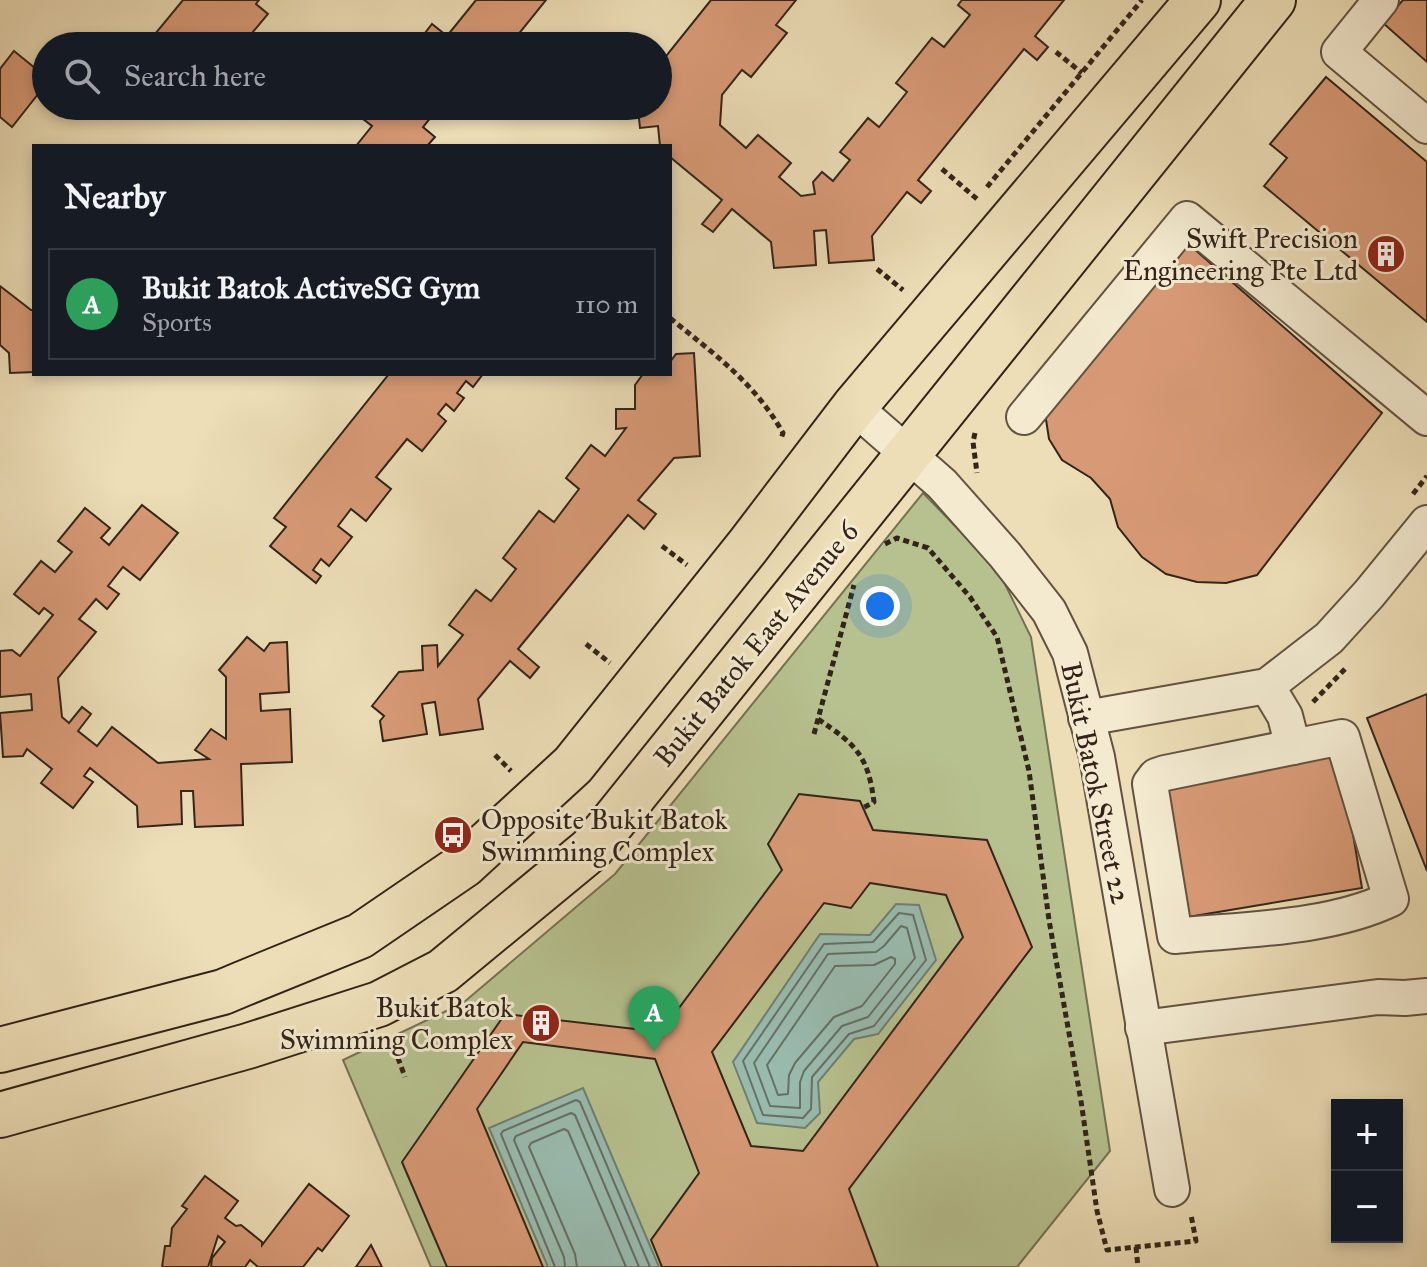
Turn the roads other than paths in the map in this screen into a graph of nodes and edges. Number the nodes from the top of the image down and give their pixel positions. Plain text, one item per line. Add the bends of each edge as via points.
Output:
1 (1198, 0) edge
2 (1273, 0) edge
3 (1381, 0) edge
4 (1427, 126) edge
5 (854, 407) junction
6 (1024, 417) dead end
7 (1427, 418) edge
8 (909, 454) junction
9 (1417, 512) edge
10 (1267, 686) junction
11 (1086, 718) junction
12 (1293, 747) junction
13 (1426, 1005) edge
14 (1143, 1028) junction
15 (5, 1047) edge
16 (0, 1115) edge
17 (1172, 1189) dead end

1 - 5 main road
2 - 8 main road, Bukit Batok East Avenue 6
3 - 4 street via 1339,52
5 - 8 street, Bukit Batok Street 22
5 - 15 main road via 573,765 464,865 360,936 223,992
6 - 7 street via 1187,219
8 - 11 street, Bukit Batok Street 22 via 942,484 1049,611 1070,653
8 - 16 main road, Bukit Batok East Avenue 6 via 591,849 443,971 379,1004
9 - 10 street via 1369,594 1329,638
10 - 11 street
10 - 12 street via 1285,716
11 - 14 street, Bukit Batok Street 22
12 - 12 street via 1152,780 1175,936 1310,923 1391,899 1342,737
13 - 14 street via 1378,997
14 - 17 street, Bukit Batok Street 22

